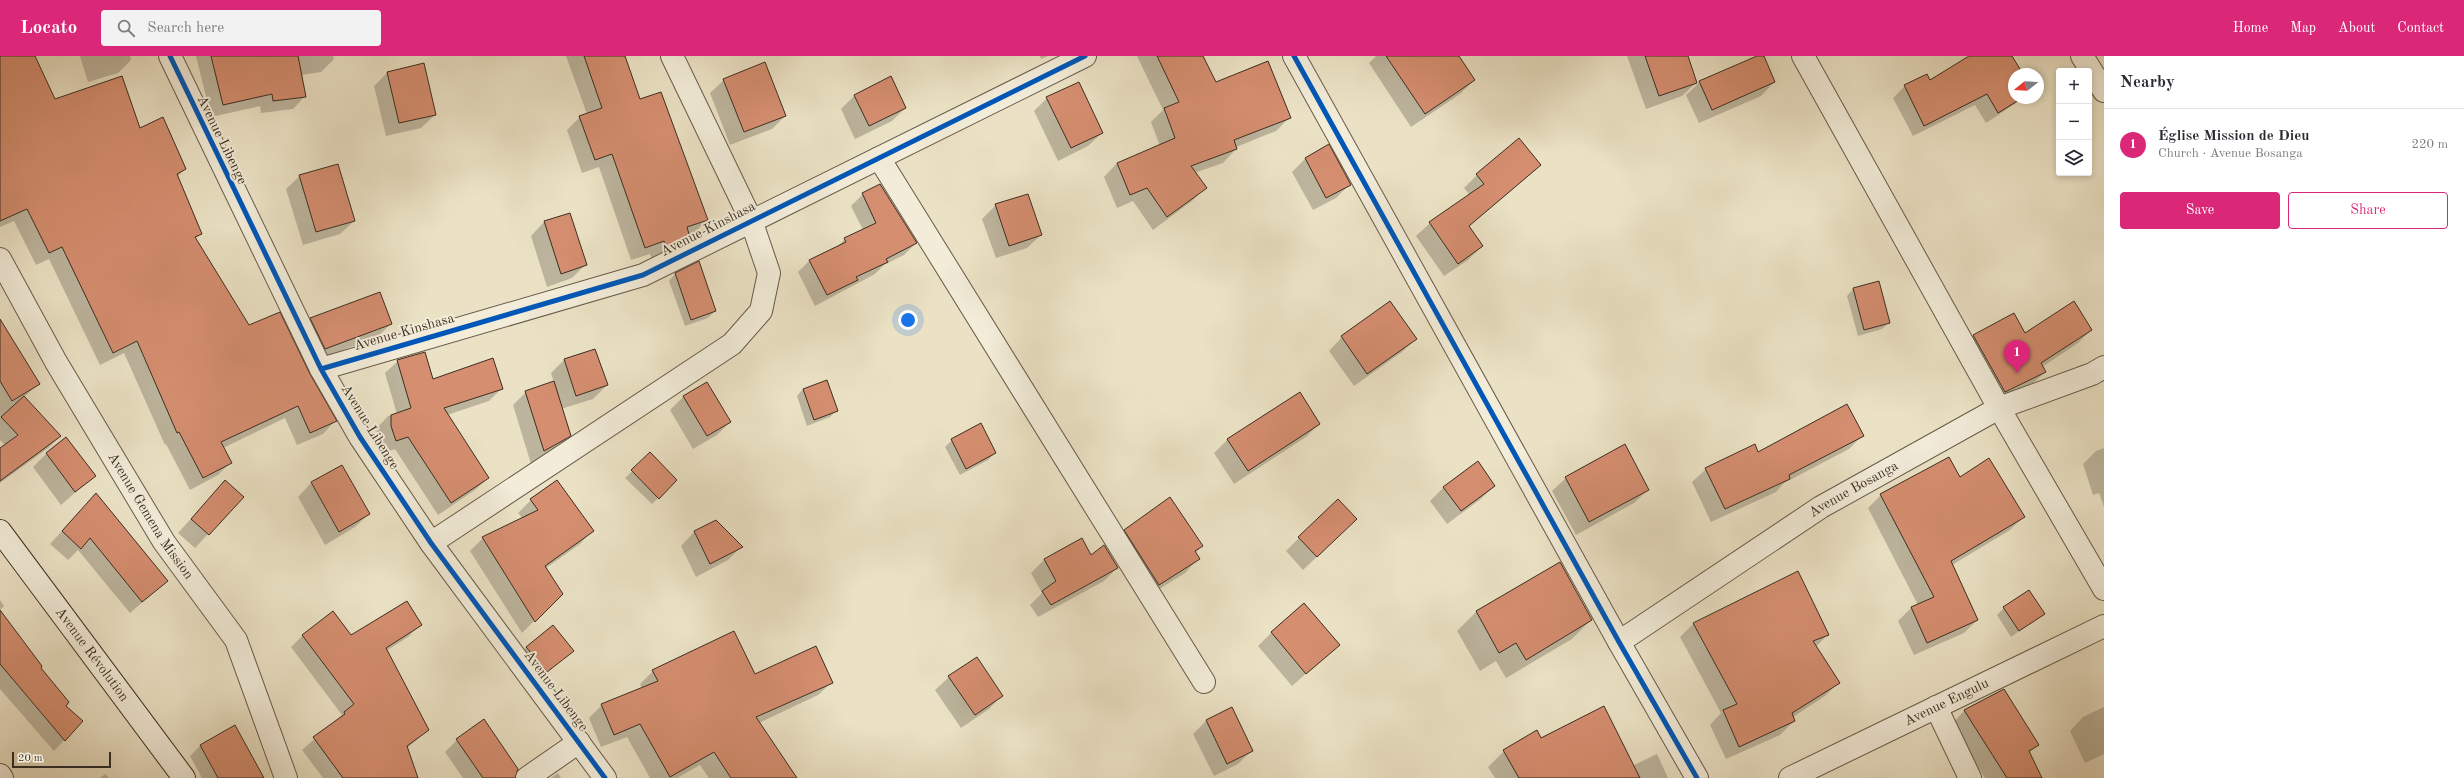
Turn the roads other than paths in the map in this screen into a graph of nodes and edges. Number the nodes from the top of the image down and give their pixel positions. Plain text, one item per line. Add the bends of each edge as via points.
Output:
1 (170, 56) edge
2 (672, 56) edge
3 (1085, 56) edge
4 (1294, 56) edge
5 (1803, 56) edge
6 (2082, 56) edge
7 (2104, 92) edge
8 (879, 158) junction
9 (751, 220) junction
10 (0, 259) edge
11 (2104, 367) edge
12 (321, 369) junction
13 (1999, 408) junction
14 (0, 531) edge
15 (431, 543) junction
16 (2104, 589) edge
17 (2104, 626) edge
18 (1619, 642) junction
19 (1204, 682) dead end
20 (1936, 707) junction
21 (579, 742) junction
22 (0, 775) edge
23 (2, 778) edge
24 (184, 778) edge
25 (286, 778) edge
26 (527, 778) edge
27 (605, 778) edge
28 (1697, 778) edge
29 (1790, 778) edge
30 (1970, 778) edge

1 - 12 street, Avenue Libenge
2 - 9 street
3 - 8 street, Avenue Kinshasa
4 - 18 street
5 - 13 street
6 - 7 street
8 - 9 street, Avenue Kinshasa
8 - 19 street
9 - 12 street, Avenue Kinshasa via 643,275
9 - 15 street via 769,273 761,311 732,344
10 - 25 street, Avenue Gemena Mission via 56,362 164,542 236,640
11 - 13 street, Avenue Bosanga via 2092,374
12 - 15 street, Avenue Libenge via 360,437
13 - 16 street
13 - 18 street, Avenue Bosanga via 1821,507
14 - 24 street, Avenue Révolution
15 - 21 street, Avenue Libenge
17 - 20 street, Avenue Engulu
18 - 28 street
20 - 29 street, Avenue Engulu
20 - 30 street
21 - 26 street
21 - 27 street, Avenue Libenge
22 - 23 street

